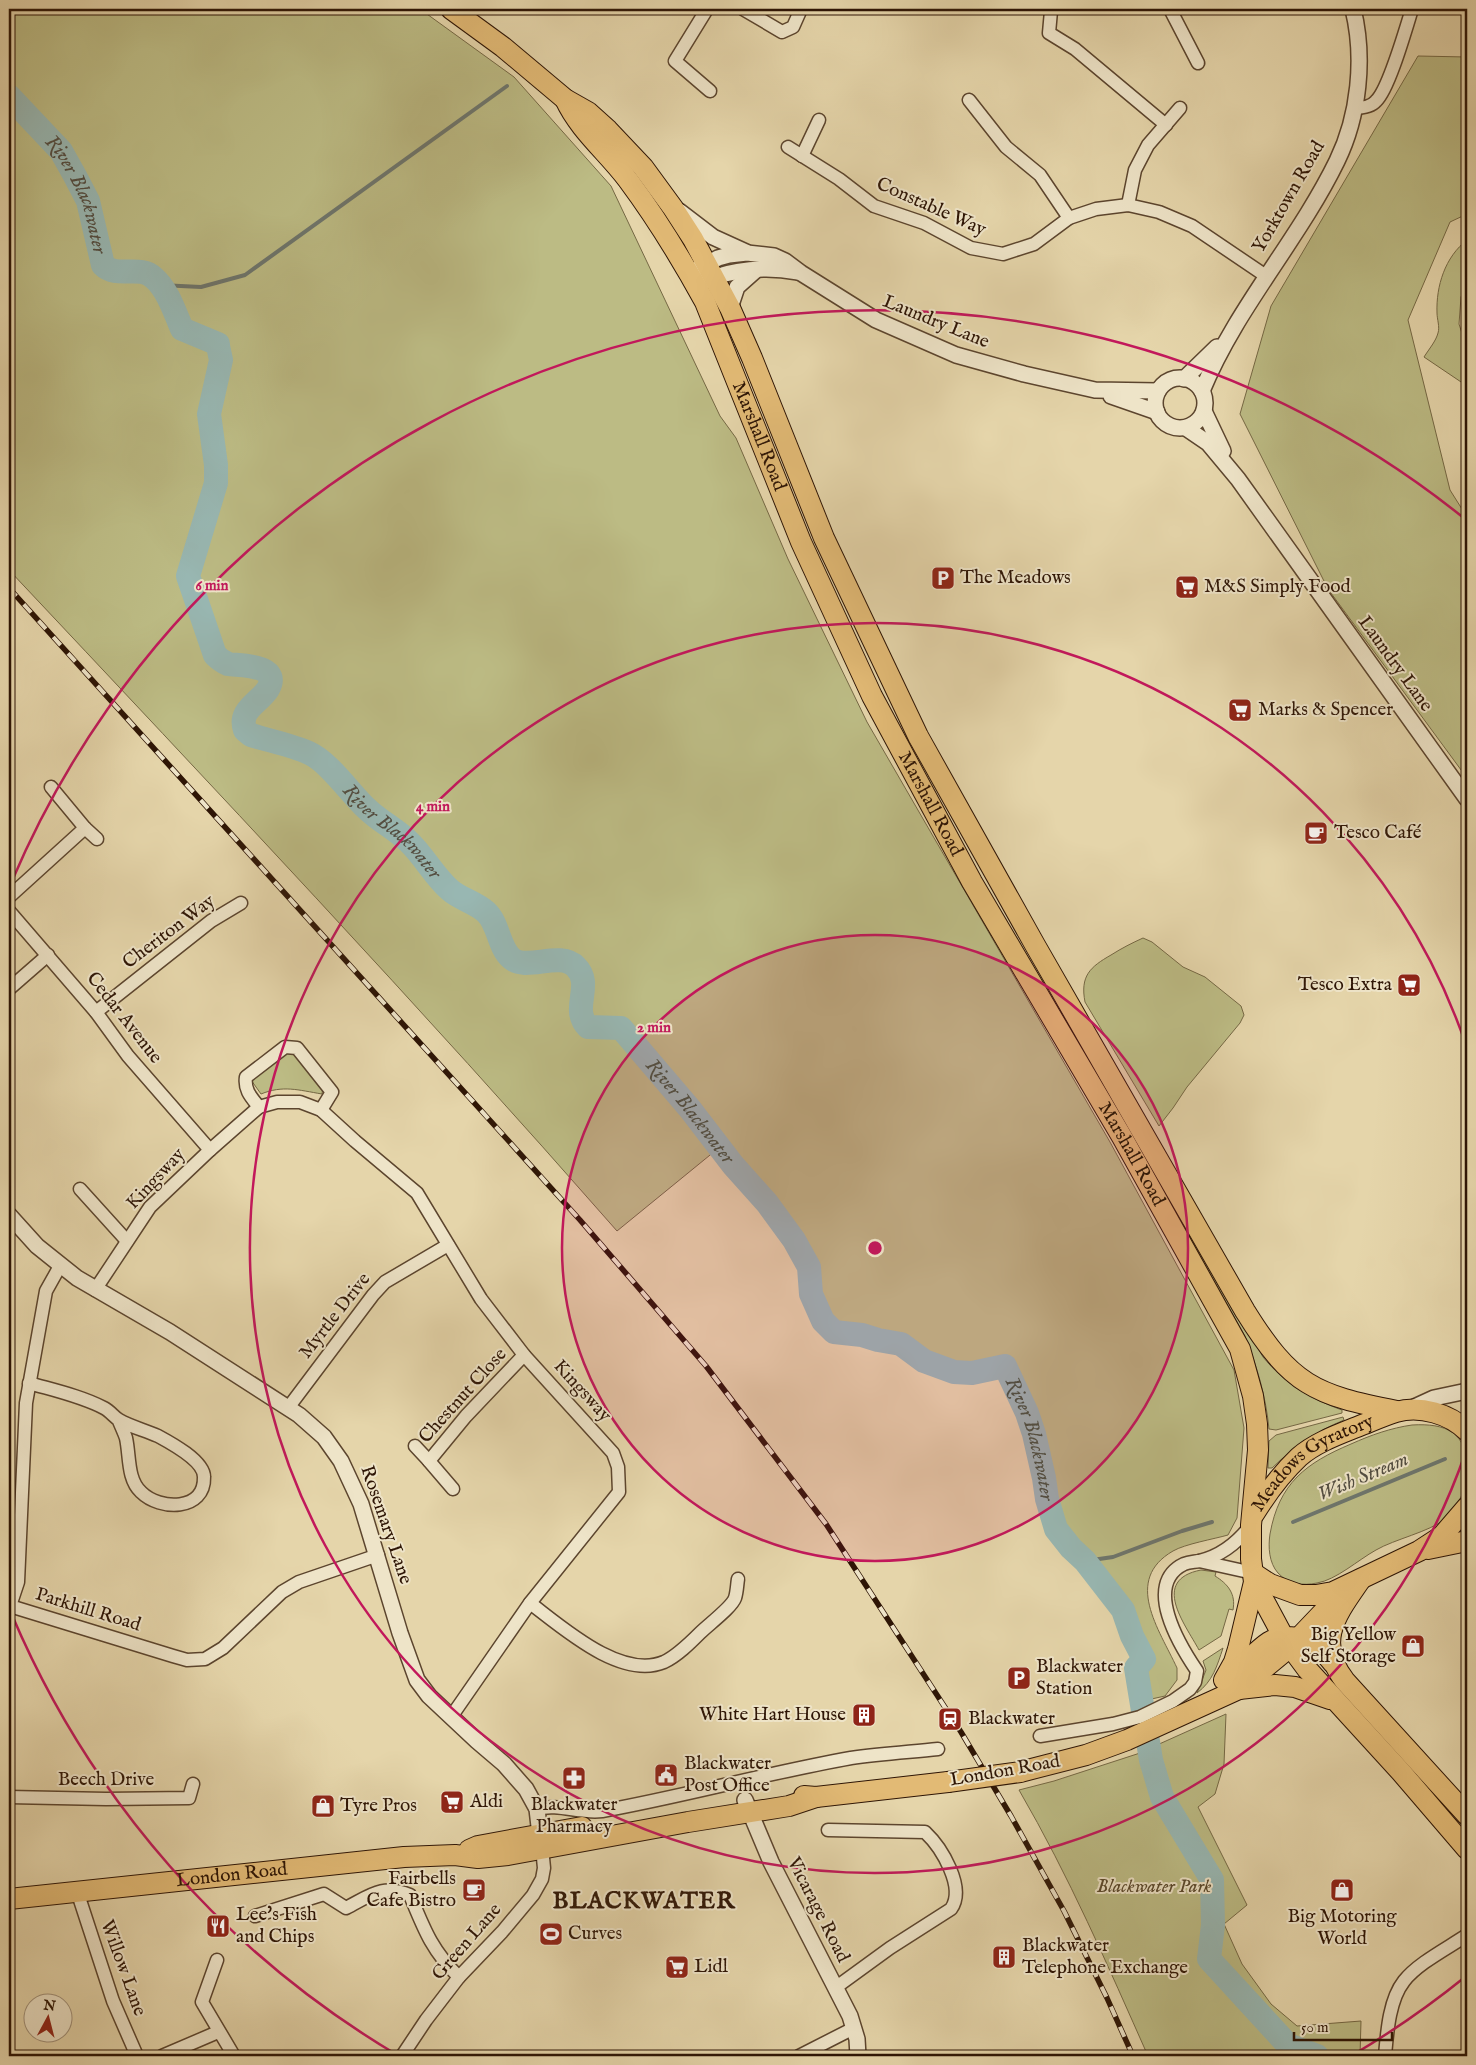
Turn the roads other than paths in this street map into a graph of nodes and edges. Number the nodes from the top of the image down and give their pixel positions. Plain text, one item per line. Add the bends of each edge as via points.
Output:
1 (451, 9) edge
2 (707, 9) edge
3 (743, 9) edge
4 (801, 9) edge
5 (1053, 9) edge
6 (1170, 9) edge
7 (1353, 9) edge
8 (1412, 9) edge
9 (1198, 64) dead end
10 (710, 91) dead end
11 (565, 99) junction
12 (969, 100) dead end
13 (1180, 108) dead end
14 (1354, 108) junction
15 (819, 120) dead end
16 (1166, 125) junction
17 (788, 147) dead end
18 (802, 156) junction
19 (1128, 205) junction
20 (673, 208) junction
21 (1069, 218) junction
22 (747, 253) junction
23 (755, 271) junction
24 (801, 273) junction
25 (701, 275) junction
26 (1266, 276) junction
27 (730, 308) junction
28 (1228, 335) junction
29 (1184, 379) junction
30 (1095, 390) junction
31 (1158, 391) junction
32 (1202, 391) junction
33 (1204, 411) junction
34 (1157, 412) junction
35 (1186, 428) junction
36 (1238, 479) junction
37 (51, 787) dead end
38 (1467, 799) edge
39 (85, 828) junction
40 (97, 839) dead end
41 (9, 898) edge
42 (241, 903) dead end
43 (9, 911) edge
44 (48, 955) junction
45 (9, 989) edge
46 (96, 1012) junction
47 (259, 1107) junction
48 (321, 1110) junction
49 (210, 1150) junction
50 (80, 1189) dead end
51 (9, 1215) edge
52 (127, 1241) junction
53 (448, 1245) junction
54 (60, 1266) junction
55 (95, 1290) junction
56 (524, 1355) junction
57 (28, 1383) junction
58 (1467, 1391) edge
59 (288, 1408) junction
60 (1402, 1411) junction
61 (119, 1420) junction
62 (1467, 1431) edge
63 (415, 1446) dead end
64 (429, 1461) junction
65 (453, 1489) dead end
66 (1467, 1508) edge
67 (1252, 1520) junction
68 (1467, 1541) edge
69 (1419, 1551) junction
70 (378, 1555) junction
71 (1199, 1561) junction
72 (1254, 1577) junction
73 (738, 1579) dead end
74 (1355, 1582) junction
75 (530, 1603) junction
76 (10, 1607) edge
77 (1291, 1641) junction
78 (1333, 1663) junction
79 (1232, 1684) junction
80 (1334, 1700) junction
81 (1179, 1707) junction
82 (451, 1717) junction
83 (1127, 1730) junction
84 (1040, 1736) dead end
85 (938, 1749) dead end
86 (193, 1784) dead end
87 (9, 1797) edge
88 (745, 1798) junction
89 (537, 1809) junction
90 (1467, 1815) edge
91 (603, 1817) junction
92 (828, 1830) dead end
93 (541, 1841) junction
94 (1467, 1850) edge
95 (77, 1891) junction
96 (9, 1899) edge
97 (255, 1916) dead end
98 (1467, 1935) edge
99 (217, 1960) dead end
100 (459, 1977) junction
101 (835, 1988) junction
102 (854, 2028) junction
103 (218, 2032) junction
104 (137, 2056) edge
105 (162, 2056) edge
106 (234, 2056) edge
107 (402, 2056) edge
108 (799, 2056) edge
109 (858, 2056) edge
110 (1385, 2056) edge

1 - 11 main road, Marshall Road
2 - 10 street via 675,61
3 - 4 street via 782,32 793,27
5 - 16 street via 1049,33 1075,49
6 - 9 street
7 - 14 street, Yorktown Road via 1358,56
8 - 14 street via 1388,83 1376,102
11 - 20 main road, Marshall Road via 588,112 619,141
11 - 25 main road, Marshall Road via 572,114 628,179
12 - 21 street via 1006,147 1040,175
13 - 16 street
14 - 26 street, Yorktown Road via 1337,160
15 - 18 street
16 - 19 street via 1148,145 1135,170
17 - 18 street, Constable Way
18 - 21 street, Constable Way via 874,206 924,223 971,248 1003,254 1034,244
19 - 21 street, Constable Way via 1096,208
19 - 26 street, Constable Way via 1159,212 1192,226
20 - 22 street via 713,237
20 - 25 main road, Marshall Road
22 - 24 street, Laundry Lane via 781,258
22 - 25 street, Laundry Lane via 718,258
23 - 24 street, Laundry Lane via 779,269
23 - 25 street, Laundry Lane
23 - 27 street via 737,287
24 - 30 street, Laundry Lane via 876,320 948,352
25 - 27 main road, Marshall Road
25 - 67 main road, Marshall Road via 705,302 801,542 872,696 972,882 1122,1137 1237,1343 1253,1396 1257,1424
26 - 28 street, Yorktown Road
27 - 60 main road, Marshall Road via 824,538 918,736 1245,1311 1278,1359 1309,1386 1351,1402
28 - 29 street, Yorktown Road
28 - 32 street, Yorktown Road
29 - 31 street via 1168,381
29 - 32 street
30 - 31 street, Laundry Lane
30 - 34 street, Laundry Lane
31 - 34 street via 1155,400
32 - 33 street
33 - 35 street via 1197,422
33 - 36 street, Laundry Lane
34 - 35 street via 1165,423
35 - 36 street, Laundry Lane via 1208,442
36 - 38 street, Laundry Lane
37 - 39 street
39 - 40 street
39 - 41 street
42 - 46 street, Cheriton Way via 211,921
43 - 44 street, Cedar Avenue
44 - 45 street
44 - 46 street, Cedar Avenue
46 - 49 street, Cedar Avenue via 128,1056
47 - 48 street, Kingsway via 277,1102 300,1102
47 - 48 street via 248,1093 246,1077 285,1047 297,1048 332,1092
47 - 49 street, Kingsway
48 - 53 street, Kingsway via 417,1192
49 - 52 street, Kingsway via 150,1207
50 - 52 street
51 - 54 street, Rosemary Lane
52 - 55 street, Kingsway
53 - 56 street, Kingsway via 481,1299
53 - 59 street, Myrtle Drive via 385,1282
54 - 55 street, Rosemary Lane
54 - 57 street, Parkhill Road via 46,1291
55 - 59 street, Rosemary Lane via 170,1332
56 - 64 street, Chestnut Close
56 - 75 street, Kingsway via 613,1453 618,1467 619,1492
57 - 61 street via 105,1409
57 - 76 street, Parkhill Road via 18,1582
58 - 60 street via 1434,1398
59 - 70 street, Rosemary Lane via 314,1427 341,1461 361,1504
60 - 62 main road, Meadows Gyratory via 1446,1416
60 - 67 main road, Meadows Gyratory via 1339,1434 1307,1451 1281,1476
61 - 61 street via 126,1438 131,1474 140,1491 155,1502 171,1506 192,1501 201,1492 205,1476 200,1465 158,1436
63 - 64 street, Chestnut Close
64 - 65 street, Chestnut Close
66 - 69 main road via 1442,1536
67 - 71 street via 1231,1546
67 - 72 main road, Meadows Gyratory
68 - 69 main road
69 - 74 main road
70 - 76 street, Parkhill Road via 299,1582 282,1592 224,1648 205,1659 187,1660
70 - 82 street, Rosemary Lane via 417,1680
71 - 72 street
71 - 81 street via 1175,1570 1164,1588 1167,1613 1197,1671 1195,1682
72 - 74 main road via 1300,1595 1316,1596
72 - 77 main road
72 - 79 main road
73 - 75 street via 734,1600 691,1642 666,1661 643,1667 602,1653
74 - 77 main road, London Road
74 - 78 main road via 1332,1627 1330,1648
75 - 82 street, Kingsway
77 - 78 main road via 1314,1642
77 - 79 main road, London Road
77 - 80 main road via 1313,1677
78 - 90 main road via 1345,1681
79 - 80 main road via 1295,1687
79 - 81 main road, London Road
80 - 94 main road
81 - 83 street
81 - 83 main road, London Road via 1166,1723
82 - 89 street, Rosemary Lane via 518,1779
83 - 84 street
83 - 88 main road, London Road, bridge via 1086,1755 1020,1772 816,1797
85 - 88 street via 853,1758 792,1769
86 - 87 street, Beech Drive via 189,1798
88 - 91 main road, London Road
88 - 93 main road, London Road
88 - 101 street, Vicarage Road via 771,1862
89 - 91 street via 548,1806
89 - 93 street, Rosemary Lane
91 - 93 main road, London Road
92 - 101 street via 925,1832 936,1842 956,1884 956,1902 951,1909
93 - 95 main road, London Road via 478,1846 455,1856 378,1859
93 - 100 street, Green Lane via 544,1868 533,1895
95 - 96 main road, London Road
95 - 104 street, Willow Lane via 113,2001
97 - 100 street via 324,1894 346,1908 383,1890 397,1890 410,1895 429,1940
98 - 110 street via 1404,1982 1395,2000
99 - 103 street via 202,2002
100 - 107 street, Green Lane
101 - 102 street, Vicarage Road
102 - 108 street
102 - 109 street, Vicarage Road
103 - 105 street
103 - 106 street

